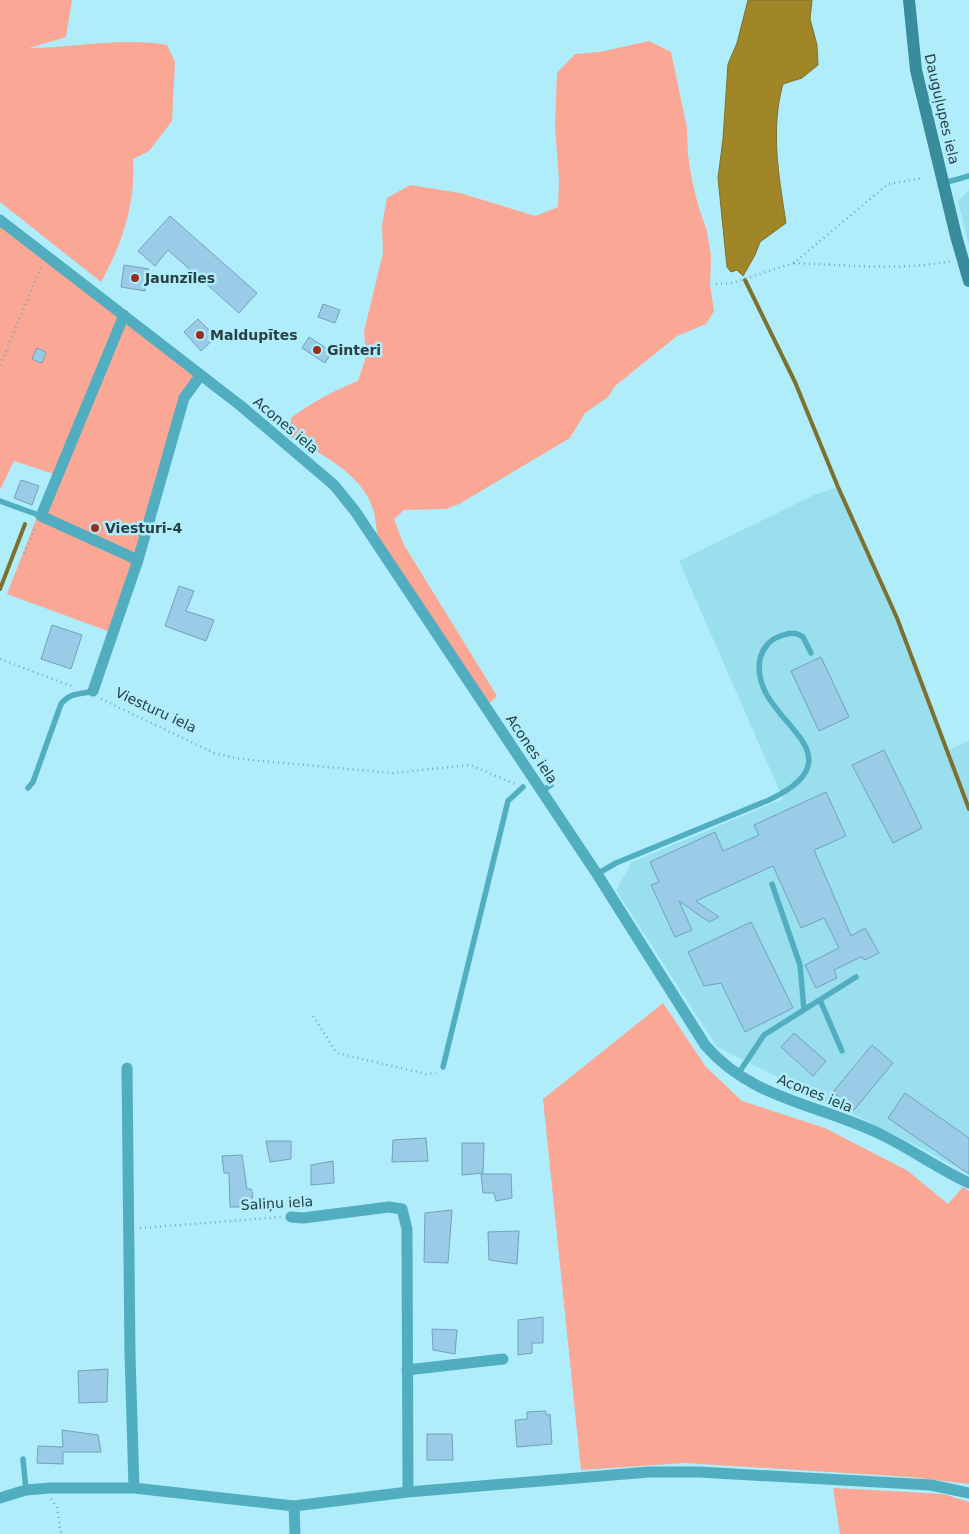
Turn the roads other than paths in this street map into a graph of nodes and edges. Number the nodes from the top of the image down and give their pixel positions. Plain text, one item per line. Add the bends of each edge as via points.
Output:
1 (909, 0) edge
2 (969, 176) edge
3 (944, 183) junction
4 (0, 220) edge
5 (969, 279) edge
6 (124, 315) junction
7 (200, 376) junction
8 (0, 501) edge
9 (41, 516) junction
10 (138, 560) junction
11 (811, 653) dead end
12 (89, 692) joint
13 (523, 787) road end
14 (28, 788) dead end
15 (597, 874) junction
16 (772, 884) dead end
17 (856, 977) dead end
18 (820, 1000) junction
19 (804, 1010) junction
20 (842, 1051) dead end
21 (443, 1067) road end
22 (127, 1068) dead end
23 (738, 1074) junction
24 (969, 1183) edge
25 (290, 1217) road end
26 (503, 1359) dead end
27 (407, 1370) junction
28 (23, 1459) dead end
29 (134, 1488) junction
30 (26, 1490) junction
31 (408, 1492) junction
32 (969, 1493) edge
33 (0, 1498) edge
34 (294, 1506) junction
35 (295, 1534) edge

1 - 3 street, Dauguļupes iela via 916,70
2 - 3 lane
3 - 5 street, Dauguļupes iela
4 - 6 street, Acones iela
6 - 7 street, Acones iela
6 - 9 street
7 - 10 street via 184,398
7 - 15 street, Acones iela via 241,406 334,485 355,511 546,788
8 - 9 lane
9 - 10 street
10 - 12 street
11 - 15 lane via 804,637 794,632 775,638 763,650 758,668 772,705 808,750 808,766 803,776 769,800 616,863
12 - 14 lane via 73,694 61,704
13 - 21 lane via 508,801
15 - 23 street, Acones iela via 705,1045
16 - 19 lane via 800,965
17 - 18 lane
18 - 19 lane
18 - 20 lane
19 - 23 lane via 764,1035
22 - 29 street
23 - 24 street, Acones iela via 781,1098 885,1136
25 - 27 street, Saliņu iela via 389,1207 402,1209 407,1229
26 - 27 street
27 - 31 street, Saliņu iela
28 - 30 lane
29 - 30 street
29 - 34 street
30 - 33 street
31 - 32 street via 602,1475 699,1472 931,1485
31 - 34 street
34 - 35 street

